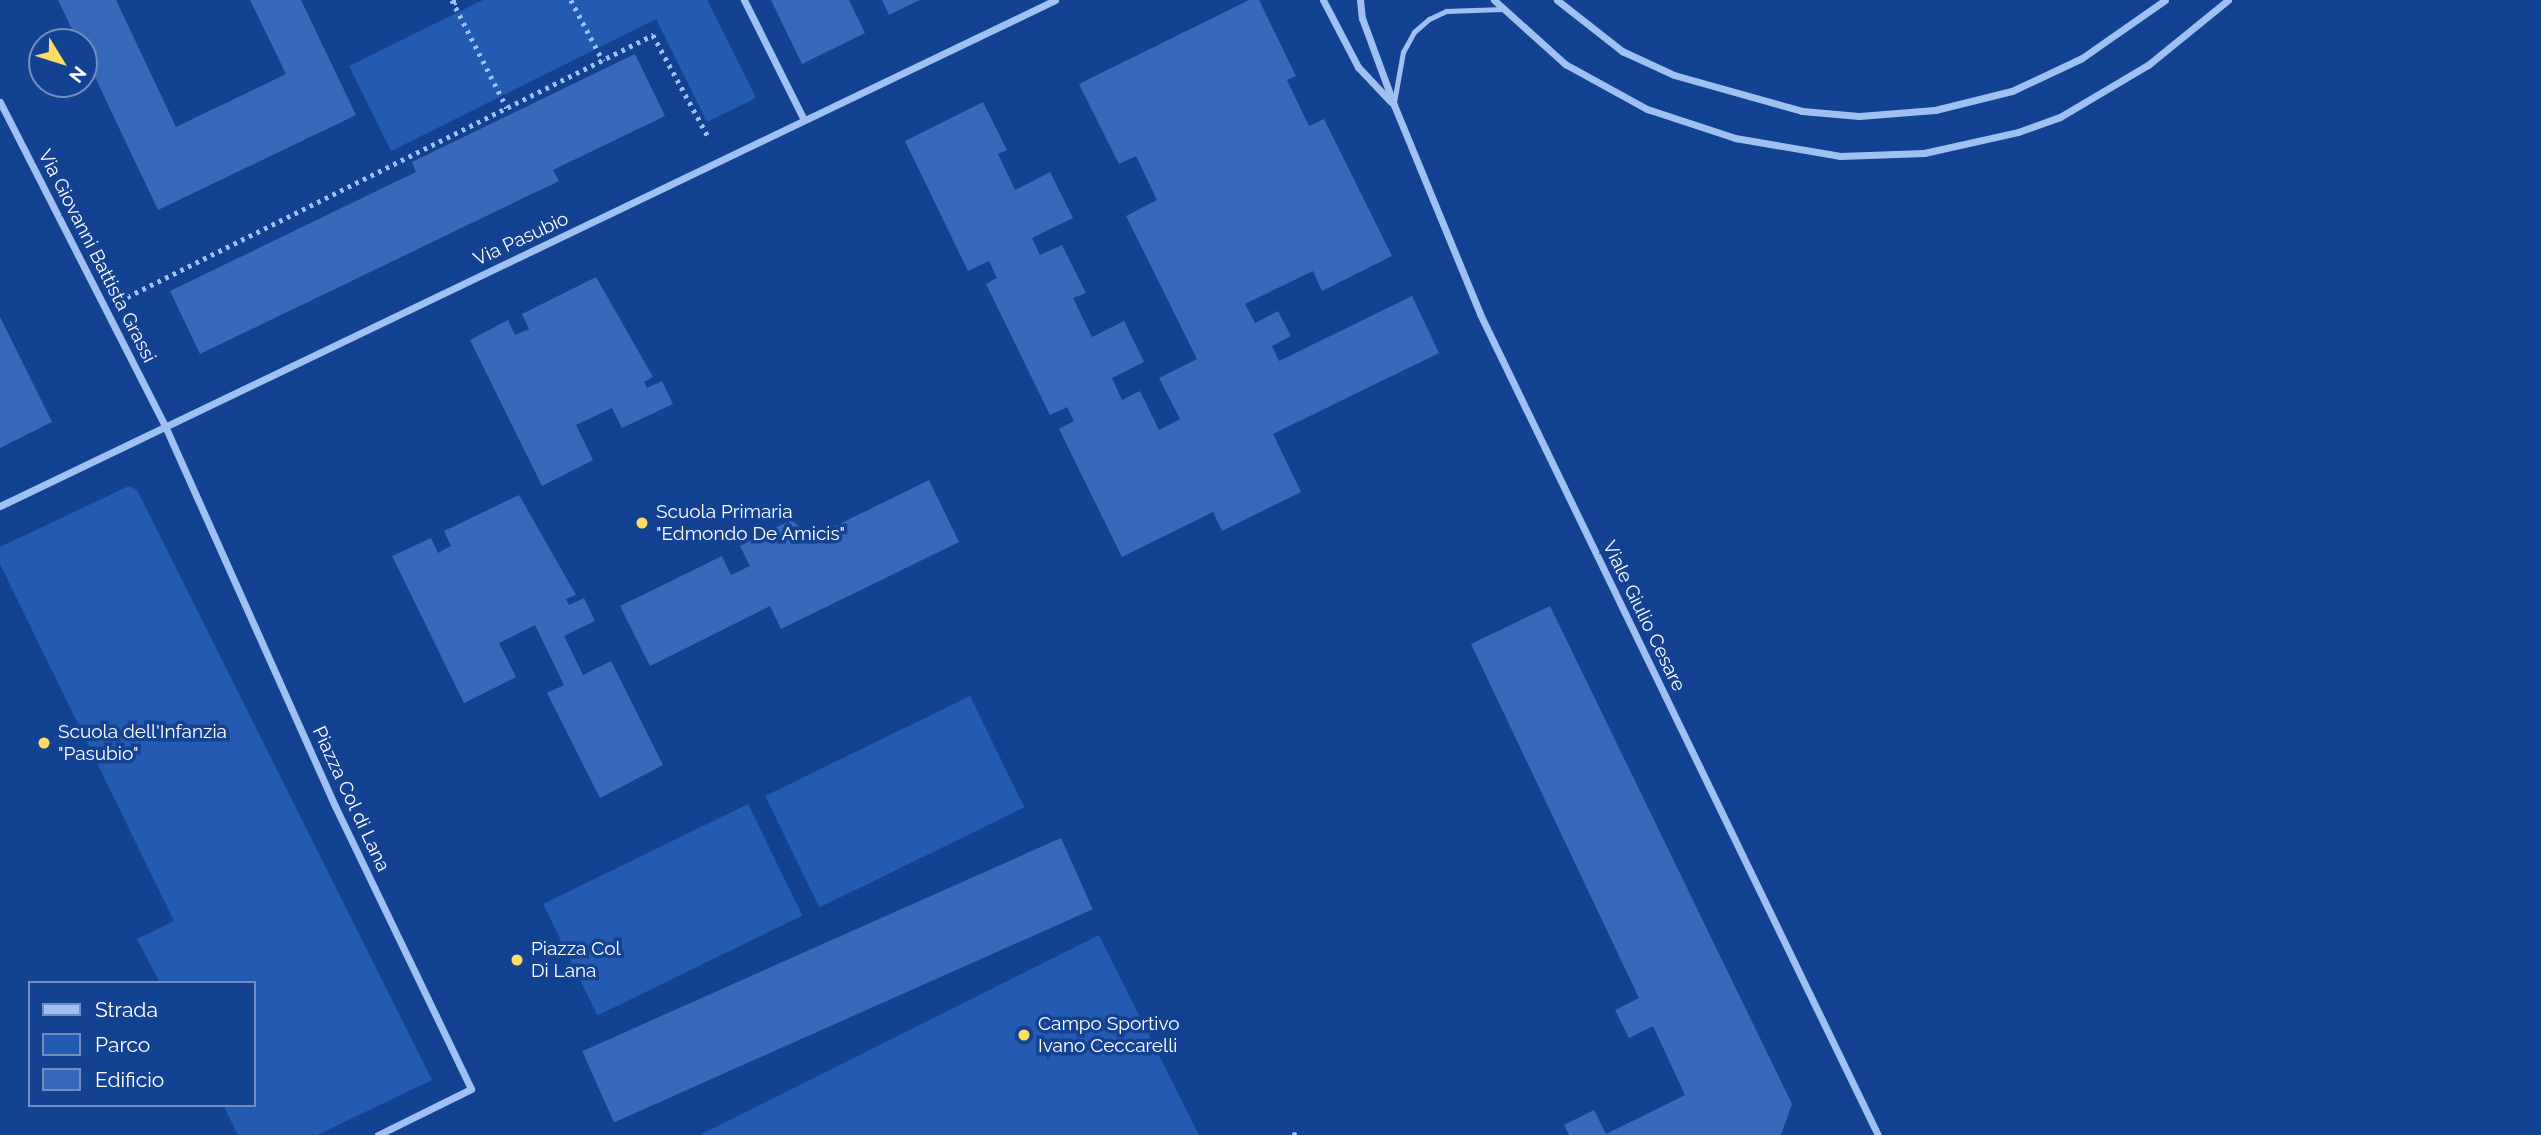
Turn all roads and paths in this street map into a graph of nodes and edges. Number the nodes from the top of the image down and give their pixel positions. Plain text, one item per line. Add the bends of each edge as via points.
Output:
1 (460, 0) edge
2 (571, 0) edge
3 (744, 0) edge
4 (1055, 0) edge
5 (1324, 0) edge
6 (1360, 0) edge
7 (1494, 0) edge
8 (1557, 0) edge
9 (2165, 0) edge
10 (2228, 0) edge
11 (452, 2) edge
12 (1503, 9) junction
13 (603, 61) junction
14 (0, 102) edge
15 (1394, 105) junction
16 (507, 108) junction
17 (804, 120) junction
18 (722, 161) junction
19 (107, 306) junction
20 (165, 426) junction
21 (0, 506) edge
22 (378, 1135) edge
23 (1878, 1135) edge

1 - 11 path
2 - 13 path
3 - 17 street
4 - 17 street, Via Pasubio
5 - 15 street, Viale Giulio Cesare via 1358,67
6 - 15 street, Viale Giulio Cesare via 1362,18
7 - 12 street
8 - 9 street via 1622,51 1674,75 1802,111 1859,116 1936,110 2012,91 2082,58
10 - 12 street via 2148,65 2060,117 2018,132 1924,153 1840,156 1735,138 1647,109 1565,64
11 - 16 path
12 - 15 lane via 1446,11 1414,32 1403,52
13 - 16 path
13 - 18 path via 653,35
14 - 19 street, Via Giovanni Battista Grassi
15 - 23 street, Viale Giulio Cesare via 1480,314
16 - 19 path
17 - 18 street, Via Pasubio
18 - 20 street, Via Pasubio
19 - 20 street, Via Giovanni Battista Grassi
20 - 21 street, Via Pasubio
20 - 22 street, Piazza Col di Lana via 335,806 471,1089

